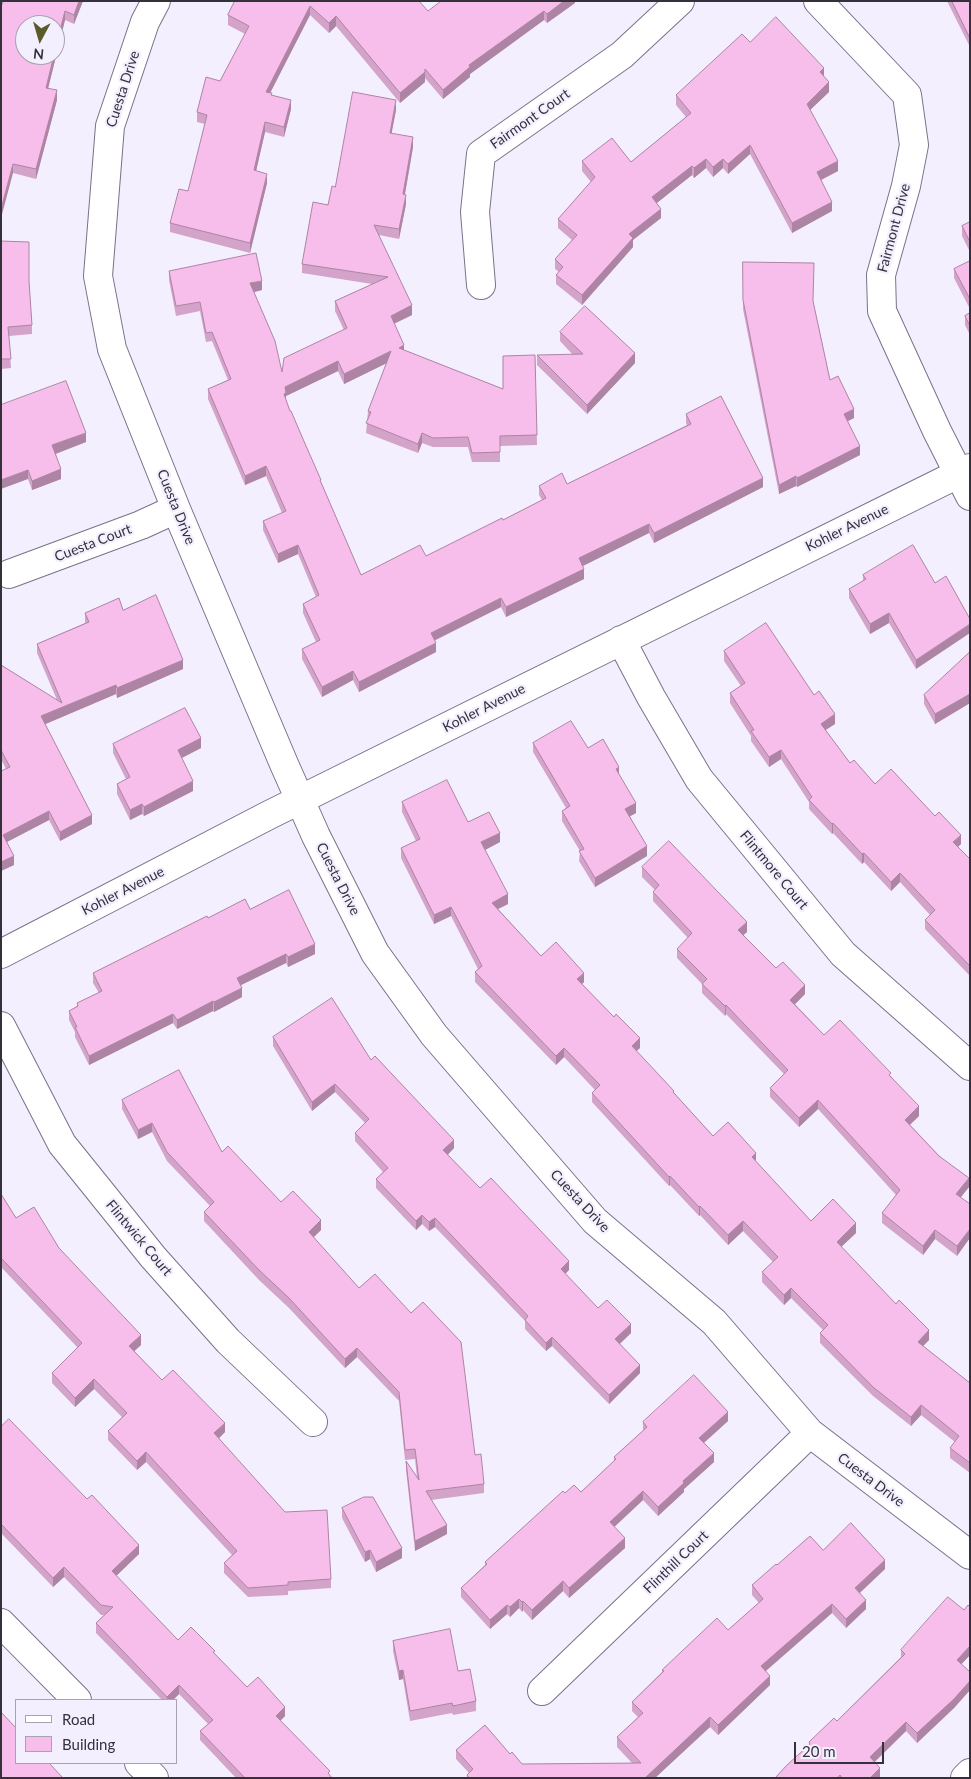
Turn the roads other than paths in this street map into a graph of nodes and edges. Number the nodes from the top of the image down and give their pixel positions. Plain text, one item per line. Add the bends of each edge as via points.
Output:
1 (156, 1) edge
2 (680, 1) edge
3 (818, 1) edge
4 (481, 285) dead end
5 (966, 479) edge
6 (176, 509) junction
7 (9, 574) dead end
8 (621, 640) junction
9 (300, 800) junction
10 (1, 954) edge
11 (1, 1026) edge
12 (970, 1066) edge
13 (313, 1422) dead end
14 (810, 1433) junction
15 (970, 1555) edge
16 (1, 1623) edge
17 (542, 1690) dead end
18 (76, 1699) edge
19 (140, 1764) edge
20 (970, 1773) edge
21 (154, 1778) edge
22 (965, 1778) edge

1 - 6 street, Cuesta Drive via 145,22 110,126 98,276 112,349
2 - 4 street, Fairmont Court via 622,55 481,154 475,212
3 - 5 street, Fairmont Drive via 907,95 914,146 881,275 882,311
5 - 8 street, Kohler Avenue
6 - 7 street, Cuesta Court
6 - 9 street, Cuesta Drive
8 - 9 street, Kohler Avenue
8 - 12 street, Flintmore Court via 698,780 843,954
9 - 10 street, Kohler Avenue
9 - 14 street, Cuesta Drive via 375,953 434,1035 595,1221 714,1322
11 - 13 street, Flintwick Court via 62,1144 228,1341
14 - 15 street, Cuesta Drive
14 - 17 street, Flinthill Court
16 - 18 street
19 - 21 street
20 - 22 street

